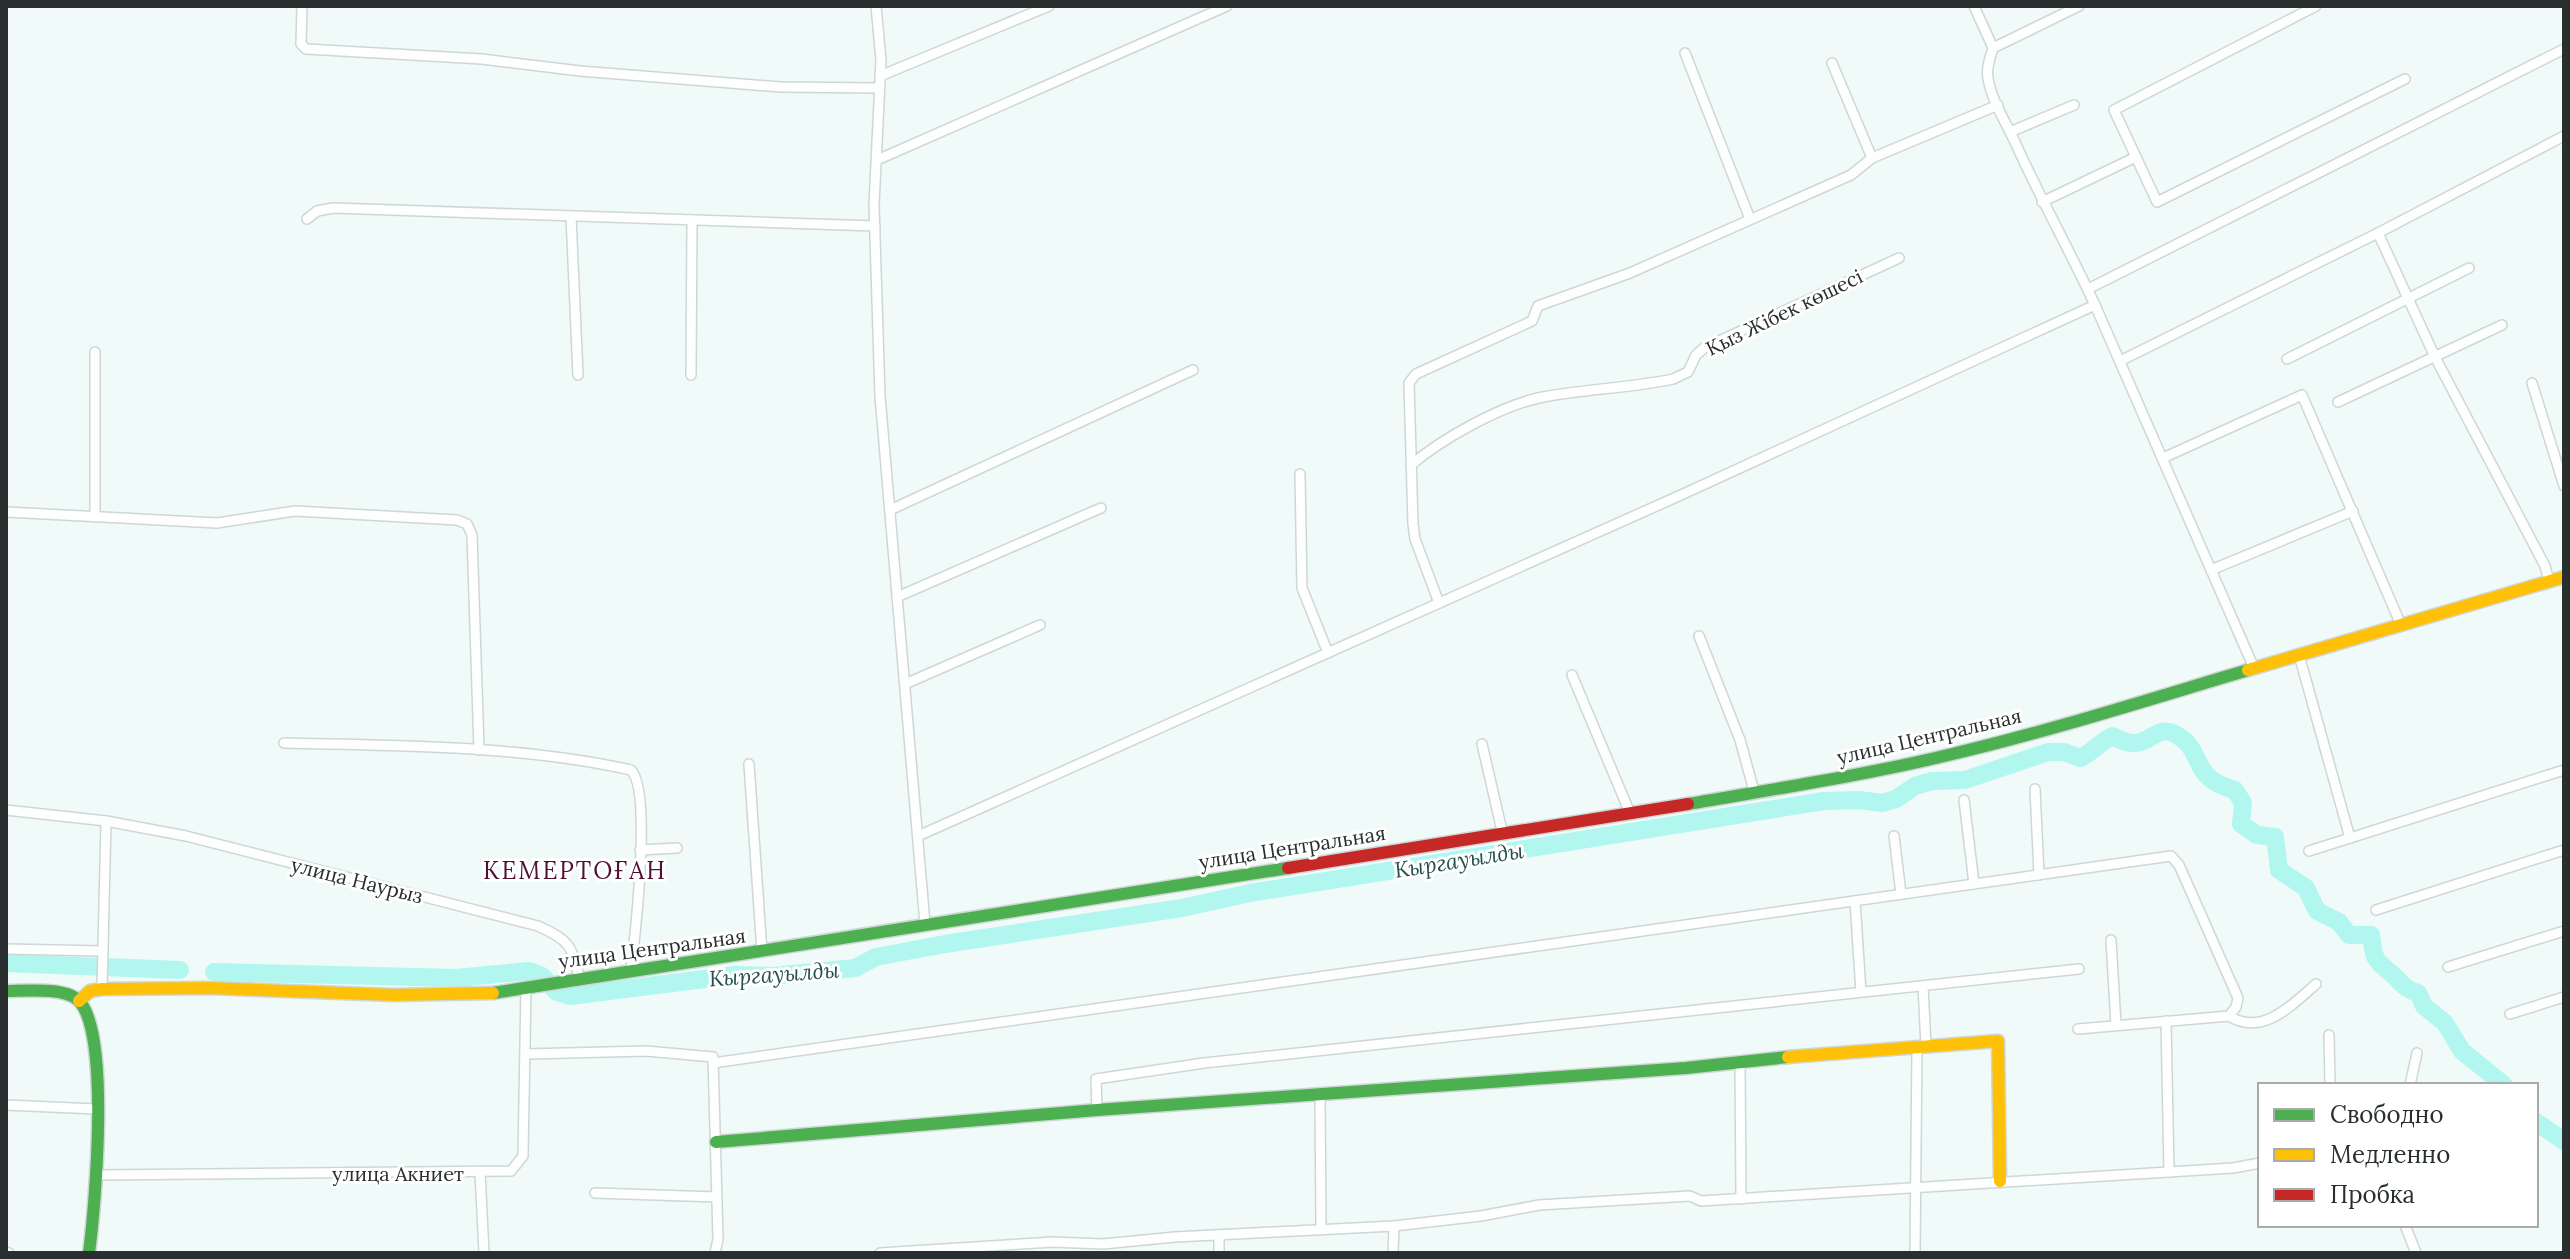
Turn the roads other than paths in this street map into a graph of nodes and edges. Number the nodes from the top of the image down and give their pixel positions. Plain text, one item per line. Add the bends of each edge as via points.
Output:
1 (302, 6) edge
2 (876, 6) edge
3 (1049, 6) edge
4 (1227, 6) edge
5 (1974, 6) edge
6 (2079, 6) edge
7 (2316, 6) edge
8 (1993, 48) junction
9 (2564, 49) edge
10 (1685, 53) dead end
11 (1832, 63) dead end
12 (880, 76) junction
13 (2405, 79) dead end
14 (879, 88) junction
15 (1998, 105) junction
16 (2074, 105) dead end
17 (2010, 132) junction
18 (2564, 136) edge
19 (2136, 157) junction
20 (1872, 158) junction
21 (877, 160) junction
22 (2042, 202) junction
23 (571, 216) junction
24 (307, 219) dead end
25 (1750, 219) junction
26 (692, 220) junction
27 (875, 226) junction
28 (2378, 233) junction
29 (1899, 258) dead end
30 (2469, 268) dead end
31 (2088, 289) junction
32 (2409, 300) junction
33 (2095, 305) junction
34 (2502, 325) dead end
35 (95, 352) dead end
36 (2435, 357) junction
37 (2287, 359) dead end
38 (2120, 361) junction
39 (1193, 370) dead end
40 (578, 375) dead end
41 (691, 375) dead end
42 (2532, 383) dead end
43 (2338, 402) dead end
44 (2163, 458) junction
45 (1411, 465) junction
46 (1300, 474) dead end
47 (2564, 486) edge
48 (1101, 508) dead end
49 (890, 510) junction
50 (2353, 511) junction
51 (6, 512) edge
52 (95, 517) junction
53 (2211, 570) junction
54 (2564, 577) edge
55 (2549, 581) junction
56 (897, 597) junction
57 (1439, 603) junction
58 (1040, 625) dead end
59 (2401, 625) junction
60 (1699, 636) dead end
61 (1328, 653) junction
62 (2299, 655) junction
63 (2254, 668) junction
64 (1572, 675) dead end
65 (905, 684) junction
66 (284, 743) dead end
67 (1482, 744) dead end
68 (479, 750) junction
69 (749, 764) dead end
70 (2564, 770) edge
71 (2035, 789) dead end
72 (1754, 791) junction
73 (1964, 800) dead end
74 (6, 810) edge
75 (1630, 813) junction
76 (106, 821) junction
77 (1503, 835) junction
78 (918, 836) junction
79 (1894, 836) dead end
80 (2350, 838) junction
81 (677, 848) dead end
82 (640, 850) junction
83 (2564, 850) edge
84 (2309, 851) dead end
85 (2039, 875) junction
86 (1974, 884) junction
87 (1901, 894) junction
88 (1855, 901) junction
89 (2376, 910) dead end
90 (925, 924) junction
91 (2564, 931) edge
92 (2111, 940) dead end
93 (6, 949) edge
94 (762, 952) junction
95 (103, 960) junction
96 (2448, 967) dead end
97 (2079, 969) dead end
98 (631, 970) junction
99 (579, 978) junction
100 (2316, 984) dead end
101 (1923, 986) junction
102 (532, 987) junction
103 (102, 989) junction
104 (6, 991) edge
105 (1861, 992) junction
106 (2564, 997) edge
107 (79, 1001) junction
108 (2510, 1014) dead end
109 (2229, 1016) junction
110 (2166, 1021) junction
111 (2116, 1025) junction
112 (2078, 1029) dead end
113 (2329, 1035) dead end
114 (1922, 1046) junction
115 (2417, 1053) dead end
116 (526, 1054) junction
117 (1740, 1061) junction
118 (713, 1063) junction
119 (2330, 1083) edge
120 (2410, 1083) edge
121 (1320, 1094) junction
122 (6, 1105) edge
123 (96, 1109) junction
124 (1097, 1110) junction
125 (716, 1142) junction
126 (2258, 1163) edge
127 (480, 1172) junction
128 (2169, 1172) junction
129 (98, 1175) junction
130 (2000, 1181) junction
131 (1916, 1187) junction
132 (595, 1193) dead end
133 (717, 1197) junction
134 (1741, 1199) junction
135 (1394, 1226) junction
136 (2406, 1227) edge
137 (1321, 1229) junction
138 (1219, 1235) junction
139 (89, 1253) edge
140 (484, 1253) edge
141 (715, 1253) edge
142 (880, 1253) edge
143 (1219, 1253) edge
144 (1393, 1253) edge
145 (1915, 1253) edge
146 (2416, 1253) edge

1 - 14 street via 301,44 306,49 482,59 781,87
2 - 12 street
3 - 12 street
4 - 21 street
5 - 8 street
6 - 8 street
7 - 19 street via 2114,110
8 - 15 street via 1987,69
9 - 31 street
10 - 25 street
11 - 20 street
12 - 14 street
13 - 19 street via 2157,202
14 - 21 street
15 - 17 street
15 - 20 street
16 - 17 street
17 - 22 street
18 - 28 street
19 - 22 street
20 - 25 street via 1851,175
21 - 27 street
22 - 31 street
23 - 24 street via 333,208
23 - 26 street
23 - 40 street
25 - 45 street via 1630,273 1538,306 1532,321 1416,374 1409,383
26 - 27 street
26 - 41 street
27 - 49 street
28 - 32 street
28 - 38 street
29 - 45 street, Қыз Жібек көшесі via 1704,348 1688,372 1673,379 1542,397 1513,406 1491,414
30 - 32 street
31 - 33 street
32 - 36 street
32 - 37 street
33 - 38 street
33 - 57 street
34 - 36 street
35 - 52 street
36 - 43 street
36 - 55 street
38 - 44 street
39 - 49 street
42 - 47 street
44 - 50 street via 2302,395
44 - 53 street
45 - 57 street via 1415,539
46 - 61 street via 1302,588
48 - 56 street
49 - 56 street
50 - 53 street
50 - 59 street
51 - 52 street
52 - 68 street via 217,523 295,511 467,524 472,535
53 - 63 street
54 - 55 street, улица Центральная
55 - 59 street, улица Центральная
56 - 65 street
57 - 61 street
58 - 65 street
59 - 62 street, улица Центральная
60 - 72 street
61 - 78 street
62 - 63 street, улица Центральная
62 - 80 street
63 - 72 street, улица Центральная via 1945,756
64 - 75 street
65 - 78 street
66 - 68 street
67 - 77 street
68 - 82 street via 631,770 639,783
69 - 94 street
70 - 80 street
71 - 85 street
72 - 75 street, улица Центральная
73 - 86 street
74 - 76 street, улица Наурыз
75 - 77 street, улица Центральная
76 - 95 street
76 - 99 street, улица Наурыз via 186,836 538,926 567,942
77 - 90 street, улица Центральная
78 - 90 street
79 - 87 street
80 - 84 street
81 - 82 street
82 - 98 street
83 - 89 street
85 - 86 street
85 - 109 street via 2171,856 2238,998
86 - 87 street
87 - 88 street
88 - 105 street
88 - 118 street
90 - 94 street, улица Центральная
91 - 96 street
92 - 111 street
93 - 95 street
94 - 98 street, улица Центральная
95 - 103 street
97 - 101 street
98 - 99 street, улица Центральная
99 - 102 street, улица Центральная
100 - 109 street via 2278,1017 2252,1023
101 - 105 street
101 - 114 street
102 - 103 street, улица Центральная via 460,996
102 - 116 street, улица Акниет
103 - 107 street, улица Центральная
104 - 107 street via 53,993
105 - 124 street via 1096,1079
106 - 108 street
107 - 123 street via 87,1009 95,1045
109 - 110 street
110 - 111 street
110 - 128 street
111 - 112 street
113 - 119 street
114 - 117 street
114 - 130 street via 1998,1041
114 - 131 street
115 - 120 street
116 - 118 street via 646,1051 713,1057
116 - 127 street, улица Акниет via 523,1156 511,1171
117 - 121 street
117 - 134 street
118 - 125 street
121 - 124 street
121 - 137 street
122 - 123 street
123 - 129 street
124 - 125 street
125 - 133 street
126 - 128 street
127 - 129 street, улица Акниет
127 - 140 street
128 - 130 street
129 - 139 street
130 - 131 street
131 - 134 street
131 - 145 street
132 - 133 street
133 - 141 street
134 - 135 street via 1701,1201 1690,1196 1539,1205
135 - 137 street
135 - 144 street
136 - 146 street
137 - 138 street
138 - 142 street
138 - 143 street

